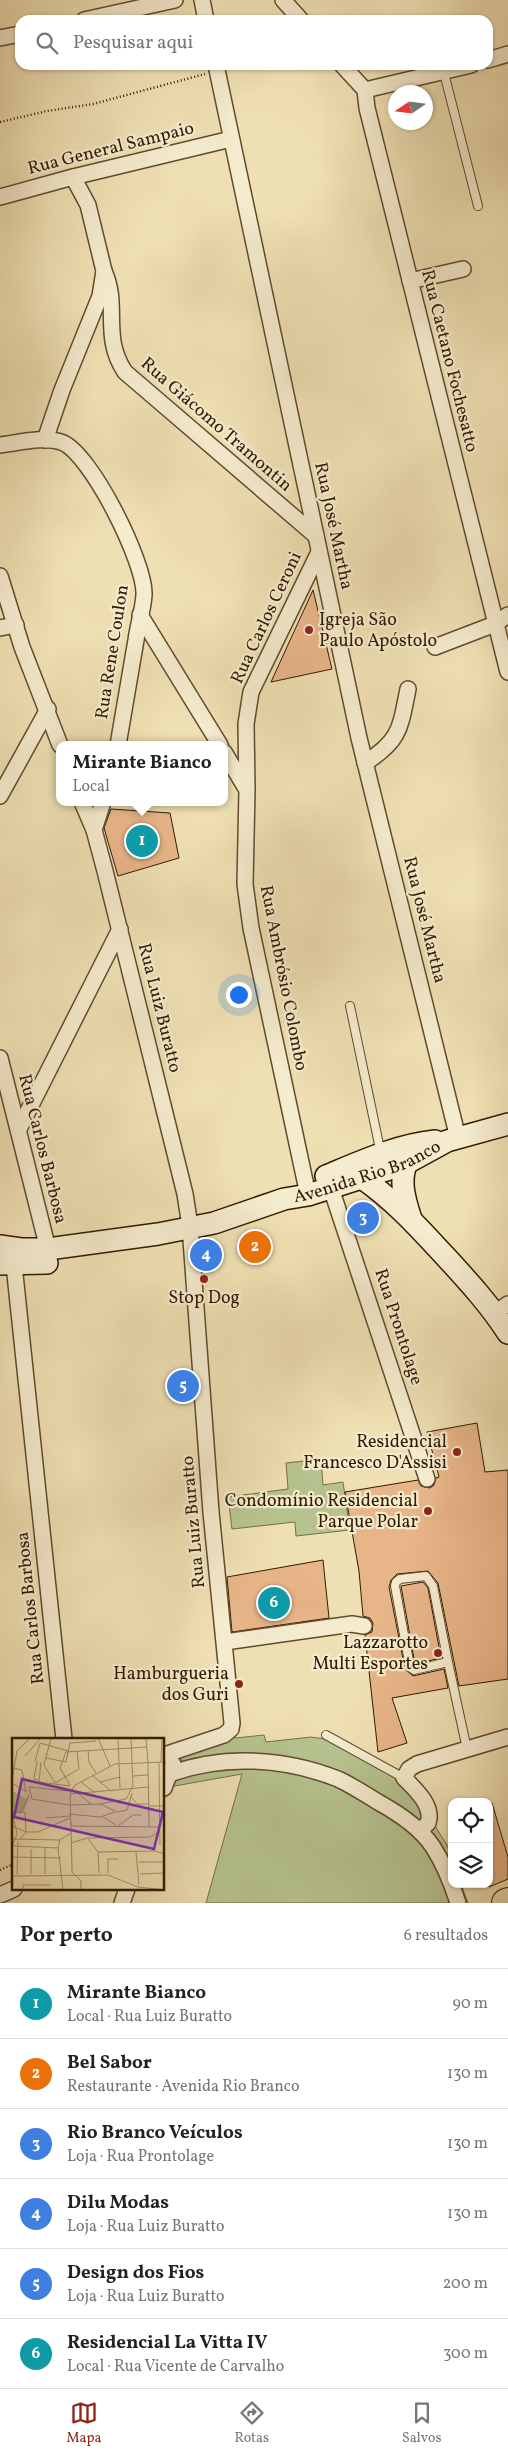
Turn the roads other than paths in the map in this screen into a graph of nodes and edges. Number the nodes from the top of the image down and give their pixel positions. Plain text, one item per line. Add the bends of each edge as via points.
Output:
1 (175, 0) edge
2 (202, 0) edge
3 (283, 0) edge
4 (107, 15) edge
5 (205, 15) edge
6 (296, 15) edge
7 (15, 35) edge
8 (0, 37) edge
9 (508, 54) edge
10 (493, 58) edge
11 (216, 70) edge
12 (347, 70) edge
13 (454, 70) edge
14 (444, 73) junction
15 (365, 90) junction
16 (232, 139) junction
17 (73, 177) junction
18 (0, 197) edge
19 (478, 206) dead end
20 (463, 269) dead end
21 (104, 271) junction
22 (410, 281) junction
23 (45, 440) junction
24 (0, 445) edge
25 (316, 536) junction
26 (319, 552) junction
27 (0, 576) edge
28 (140, 615) junction
29 (502, 620) edge
30 (16, 625) junction
31 (0, 628) edge
32 (435, 647) dead end
33 (508, 672) edge
34 (408, 689) dead end
35 (48, 708) junction
36 (59, 741) edge
37 (119, 741) edge
38 (218, 741) edge
39 (228, 759) edge
40 (366, 763) junction
41 (247, 790) junction
42 (0, 796) edge
43 (84, 806) edge
44 (102, 806) edge
45 (94, 830) junction
46 (120, 929) junction
47 (350, 1006) dead end
48 (0, 1058) edge
49 (508, 1124) edge
50 (19, 1129) junction
51 (446, 1140) junction
52 (381, 1155) junction
53 (405, 1164) junction
54 (362, 1178) junction
55 (329, 1182) junction
56 (307, 1190) junction
57 (411, 1219) junction
58 (190, 1233) junction
59 (0, 1246) edge
60 (48, 1249) junction
61 (7, 1264) edge
62 (502, 1309) edge
63 (508, 1333) edge
64 (427, 1479) dead end
65 (364, 1626) dead end
66 (225, 1642) junction
67 (448, 1662) junction
68 (326, 1735) dead end
69 (508, 1737) edge
70 (64, 1738) edge
71 (468, 1749) junction
72 (170, 1753) edge
73 (170, 1774) junction
74 (404, 1778) junction
75 (165, 1786) edge
76 (420, 1831) junction
77 (12, 1890) edge
78 (126, 1890) edge
79 (0, 1895) edge
80 (122, 1903) edge
81 (458, 1903) edge

1 - 4 street
2 - 5 street
3 - 6 street
7 - 8 street
9 - 10 street
11 - 16 street, Rua José Martha
12 - 15 street
13 - 14 street
14 - 15 street
14 - 19 lane
15 - 22 street, Rua Caetano Fochesatto
16 - 17 street, Rua General Sampaio
16 - 25 street, Rua José Martha
17 - 18 street, Rua General Sampaio
17 - 21 street, Rua Giácomo Tramontin via 88,205
20 - 22 street
21 - 23 street via 100,296
21 - 25 street, Rua Giácomo Tramontin via 111,305 112,343 125,372
22 - 29 street, Rua Caetano Fochesatto
23 - 24 street, Rua Rene Coulon
23 - 28 street, Rua Rene Coulon via 61,442 82,458 112,506 140,566 144,594
25 - 26 street, Rua José Martha
26 - 40 street, Rua José Martha
26 - 41 street, Rua Carlos Ceroni via 251,692 246,724
27 - 30 street
28 - 37 street, Rua Rene Coulon
28 - 38 street
29 - 32 street
29 - 33 street, Rua Caetano Fochesatto
30 - 31 street
30 - 35 street
34 - 40 street via 400,729 385,749
35 - 36 street
35 - 42 street
39 - 41 street
40 - 51 street, Rua José Martha
41 - 56 street, Rua Ambrósio Colombo via 245,884 251,928
43 - 45 street, Rua Luiz Buratto
44 - 45 street
45 - 46 street, Rua Luiz Buratto
46 - 50 street
46 - 58 street, Rua Luiz Buratto via 185,1194
47 - 52 lane
48 - 50 street, Rua Carlos Barbosa
49 - 51 main road, Avenida Rio Branco
50 - 60 street, Rua Carlos Barbosa
51 - 52 main road, Avenida Rio Branco
51 - 53 main road, Avenida Rio Branco
52 - 55 main road, Avenida Rio Branco
53 - 54 main road, Avenida Rio Branco
53 - 57 main road via 403,1191
54 - 55 main road, Avenida Rio Branco
54 - 57 main road
55 - 56 main road, Avenida Rio Branco
55 - 64 street, Rua Prontolage
56 - 58 main road, Avenida Rio Branco
57 - 62 main road
58 - 60 main road, Avenida Rio Branco via 158,1234
58 - 61 main road, Avenida Rio Branco via 100,1256
58 - 66 street, Rua Luiz Buratto via 211,1512
59 - 60 main road, Avenida Rio Branco via 21,1250
61 - 70 street, Rua Carlos Barbosa
62 - 63 main road
65 - 66 street via 352,1624
66 - 72 street, Rua Luiz Buratto via 231,1729 224,1735
67 - 67 lane via 430,1580 426,1576 400,1579 395,1586 410,1667 414,1670
67 - 71 lane
68 - 74 lane
69 - 71 street
71 - 74 street via 417,1764
72 - 73 street
73 - 75 street
73 - 76 street via 190,1767 236,1762 284,1764 339,1780 396,1812
74 - 76 street via 418,1792 429,1814 428,1823
76 - 81 street via 433,1846
77 - 79 street
78 - 80 street

